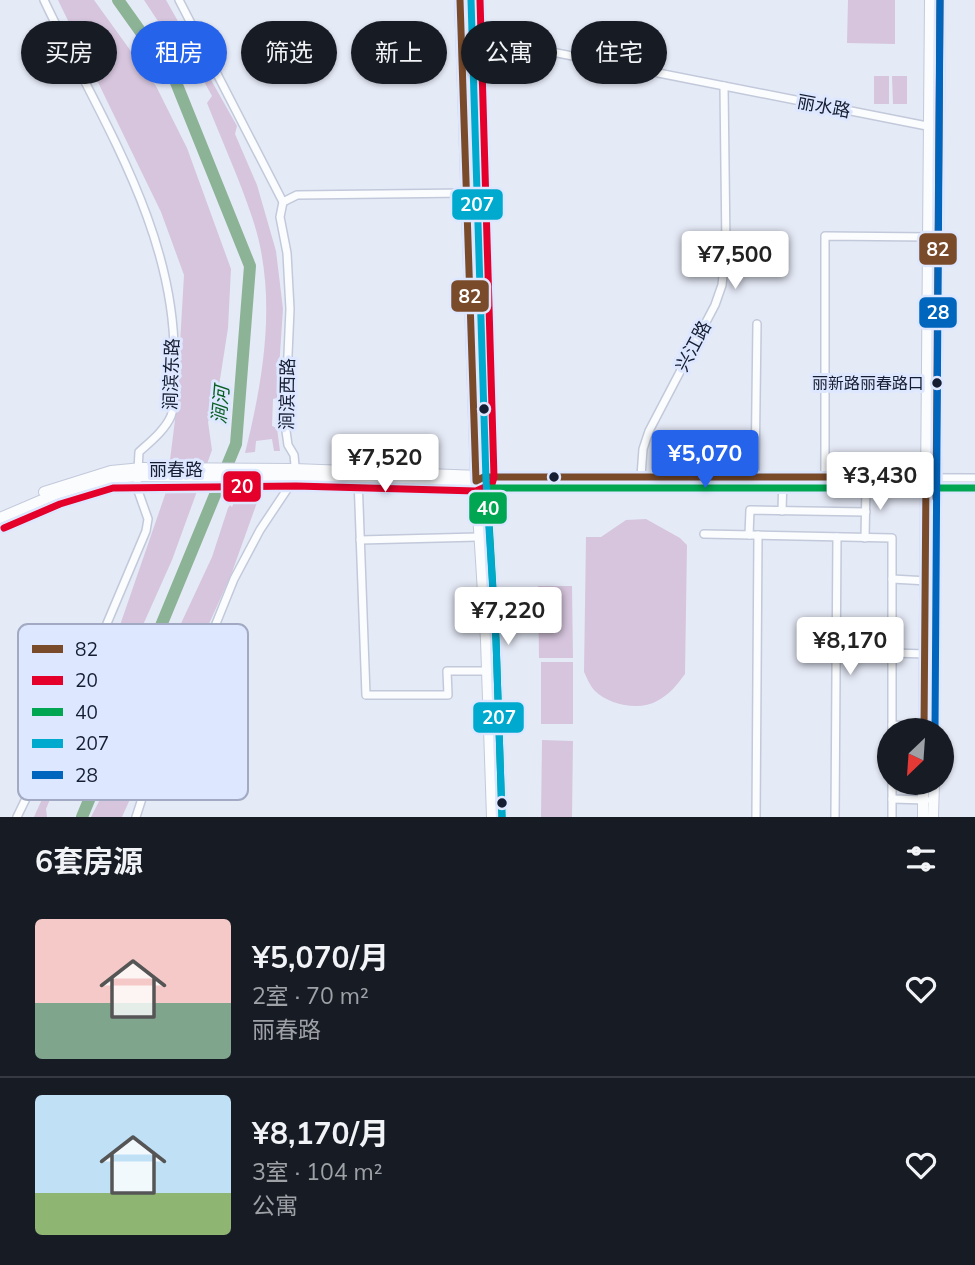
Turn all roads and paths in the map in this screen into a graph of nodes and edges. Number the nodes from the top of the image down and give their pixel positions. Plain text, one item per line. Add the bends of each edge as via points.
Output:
1 (44, 0) edge
2 (179, 0) edge
3 (460, 0) edge
4 (469, 0) edge
5 (930, 0) edge
6 (940, 0) edge
7 (464, 21) edge
8 (467, 21) edge
9 (557, 53) edge
10 (466, 84) edge
11 (467, 84) edge
12 (724, 86) junction
13 (934, 127) junction
14 (467, 193) junction
15 (283, 202) junction
16 (933, 237) junction
17 (757, 324) dead end
18 (140, 473) junction
19 (295, 473) junction
20 (641, 476) junction
21 (755, 476) junction
22 (479, 477) junction
23 (783, 477) junction
24 (825, 477) junction
25 (932, 477) junction
26 (358, 478) junction
27 (975, 478) edge
28 (866, 486) dead end
29 (0, 511) edge
30 (782, 511) junction
31 (866, 512) junction
32 (0, 518) edge
33 (704, 534) dead end
34 (753, 535) junction
35 (478, 537) junction
36 (837, 537) junction
37 (866, 538) junction
38 (360, 540) junction
39 (892, 579) junction
40 (930, 581) junction
41 (107, 624) edge
42 (216, 624) edge
43 (892, 653) junction
44 (930, 654) junction
45 (487, 671) junction
46 (892, 718) edge
47 (929, 718) edge
48 (892, 795) edge
49 (927, 795) edge
50 (930, 795) edge
51 (892, 799) junction
52 (25, 800) edge
53 (142, 800) edge
54 (928, 800) junction
55 (17, 817) edge
56 (136, 817) edge
57 (492, 817) edge
58 (500, 817) edge
59 (756, 817) edge
60 (835, 817) edge
61 (892, 817) edge
62 (923, 817) edge
63 (933, 817) edge

1 - 18 street, 涧滨东路 via 123,157 167,276 175,354 173,402 165,425 139,452
2 - 15 street, 涧滨西路
3 - 7 main road
4 - 8 main road
5 - 13 main road
6 - 13 main road
9 - 12 street, 丽水路
10 - 14 main road
11 - 22 main road
12 - 13 street, 丽水路
12 - 20 street, 兴江路 via 722,285 649,432
13 - 16 main road
14 - 15 street via 297,195
14 - 22 main road
15 - 19 street, 涧滨西路 via 280,217 290,309 285,437 294,454
16 - 24 street via 825,236
16 - 25 main road
17 - 21 street
18 - 19 main road, 丽春路
18 - 29 main road, 丽春路 via 111,471 56,487
18 - 32 main road, 丽春路 via 56,494
18 - 41 street via 137,488 148,519 146,531
19 - 22 main road, 丽春路
19 - 26 main road, 丽春路
19 - 42 street via 234,579
20 - 21 street, 丽春路
20 - 22 street, 丽春路
21 - 23 street, 丽春路
22 - 26 main road, 丽春路
22 - 35 main road
22 - 58 main road
23 - 24 street, 丽春路
23 - 30 street
24 - 25 street, 丽春路
25 - 27 street, 丽春路
25 - 40 main road
26 - 38 street
28 - 31 street
30 - 31 street
30 - 34 street via 750,510
31 - 37 street
33 - 34 street
34 - 36 street
34 - 59 street
35 - 38 street
35 - 45 main road
36 - 37 street
36 - 60 street
37 - 39 street via 892,538
38 - 45 street via 366,695 448,695 447,671
39 - 40 street
39 - 43 street
40 - 44 main road
43 - 44 street
43 - 46 street
44 - 47 main road
45 - 57 main road
48 - 51 street
49 - 54 main road
50 - 54 main road
51 - 54 street
51 - 61 street
52 - 55 street
53 - 56 street
54 - 62 main road
54 - 63 main road

